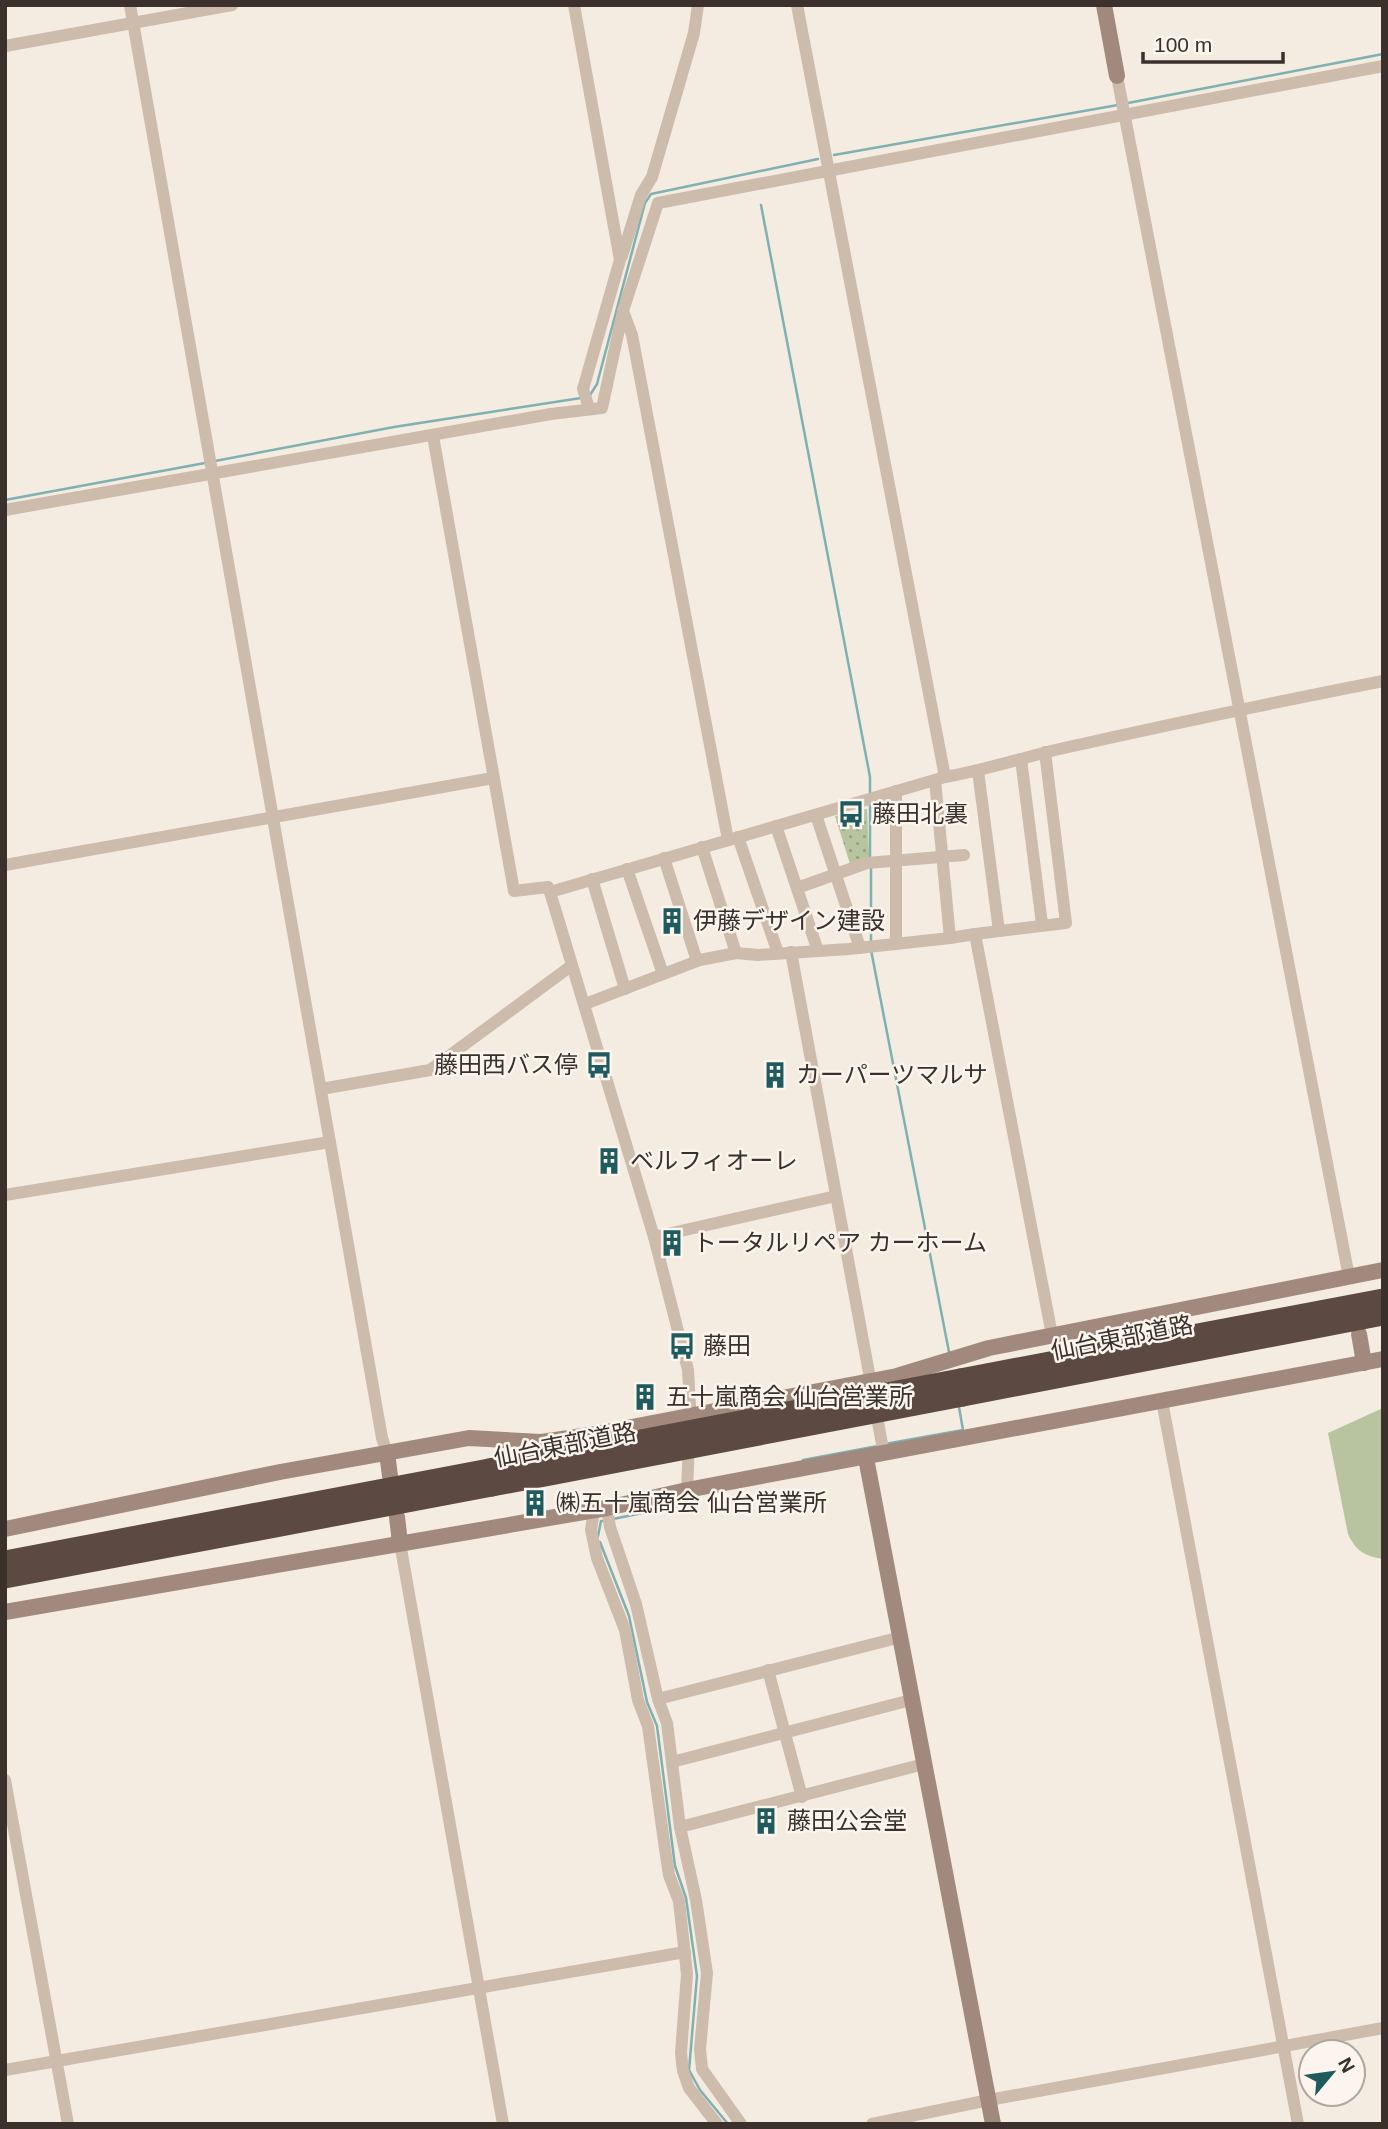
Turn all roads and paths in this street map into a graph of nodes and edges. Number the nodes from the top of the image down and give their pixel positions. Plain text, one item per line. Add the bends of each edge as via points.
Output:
1 (130, 5) edge
2 (232, 5) edge
3 (574, 5) edge
4 (698, 5) edge
5 (797, 5) edge
6 (1104, 5) edge
7 (133, 23) junction
8 (5, 46) edge
9 (1383, 66) edge
10 (1117, 76) joint
11 (1124, 108) junction
12 (829, 170) junction
13 (620, 260) junction
14 (623, 311) junction
15 (587, 401) junction
16 (433, 436) junction
17 (212, 466) junction
18 (5, 510) edge
19 (1383, 681) edge
20 (1238, 709) junction
21 (1045, 752) junction
22 (1021, 759) junction
23 (978, 771) junction
24 (493, 778) junction
25 (940, 778) junction
26 (896, 791) junction
27 (816, 815) junction
28 (273, 818) junction
29 (776, 826) junction
30 (733, 839) junction
31 (702, 847) junction
32 (964, 855) dead end
33 (942, 856) junction
34 (664, 858) junction
35 (896, 860) junction
36 (5, 865) edge
37 (627, 869) junction
38 (834, 875) junction
39 (592, 879) junction
40 (797, 888) junction
41 (550, 892) junction
42 (1042, 924) junction
43 (999, 931) junction
44 (975, 934) junction
45 (950, 938) junction
46 (896, 944) junction
47 (868, 947) junction
48 (818, 951) junction
49 (736, 953) junction
50 (784, 953) junction
51 (697, 961) junction
52 (571, 966) junction
53 (663, 974) junction
54 (625, 989) junction
55 (585, 1004) junction
56 (321, 1089) junction
57 (330, 1142) junction
58 (5, 1195) edge
59 (836, 1196) junction
60 (654, 1237) junction
61 (1383, 1270) edge
62 (1349, 1276) junction
63 (1352, 1295) dead end
64 (1383, 1299) edge
65 (1383, 1315) edge
66 (1359, 1334) dead end
67 (1052, 1335) junction
68 (1383, 1359) edge
69 (1364, 1363) junction
70 (870, 1381) junction
71 (961, 1388) junction
72 (1162, 1401) junction
73 (691, 1416) junction
74 (883, 1447) junction
75 (387, 1453) junction
76 (866, 1458) junction
77 (390, 1476) dead end
78 (491, 1478) junction
79 (687, 1490) junction
80 (603, 1510) junction
81 (397, 1517) dead end
82 (5, 1529) edge
83 (400, 1543) junction
84 (5, 1561) edge
85 (5, 1578) edge
86 (5, 1612) edge
87 (901, 1637) junction
88 (768, 1670) junction
89 (658, 1699) junction
90 (911, 1700) junction
91 (784, 1734) junction
92 (672, 1762) junction
93 (924, 1764) junction
94 (5, 1780) edge
95 (802, 1797) junction
96 (680, 1828) junction
97 (685, 1952) junction
98 (479, 1988) junction
99 (1383, 2028) edge
100 (1283, 2047) junction
101 (56, 2061) junction
102 (5, 2070) edge
103 (989, 2100) junction
104 (68, 2124) edge
105 (503, 2124) edge
106 (717, 2124) edge
107 (741, 2124) edge
108 (872, 2124) edge
109 (993, 2124) edge
110 (1298, 2124) edge

1 - 7 street
2 - 7 street
3 - 13 street
4 - 13 street via 653,177 641,195
5 - 12 street
6 - 10 street
7 - 8 street
7 - 17 street
9 - 11 street
10 - 11 street
11 - 12 street
11 - 20 street
12 - 14 street via 658,203
12 - 25 street
13 - 15 street
14 - 15 street via 602,408
14 - 30 street via 632,335
15 - 16 street
16 - 17 street
16 - 24 street
17 - 18 street
17 - 28 street
19 - 20 street
20 - 21 street
20 - 62 street
21 - 22 street
21 - 42 street via 1066,923
22 - 23 street
22 - 42 street
23 - 25 street
23 - 43 street
24 - 28 street
24 - 41 street via 514,891 548,887
25 - 26 street
25 - 33 street
26 - 27 street
26 - 35 street
27 - 29 street
27 - 38 street
28 - 36 street
28 - 56 street
29 - 30 street
29 - 40 street
30 - 31 street
30 - 50 street
31 - 34 street
31 - 49 street
32 - 33 street
33 - 35 street
33 - 45 street
34 - 37 street
34 - 51 street
35 - 38 street
35 - 46 street
37 - 39 street
37 - 53 street
38 - 40 street
38 - 47 street
39 - 41 street
39 - 54 street
40 - 48 street
41 - 52 street
42 - 43 street
43 - 44 street
44 - 45 street
44 - 67 street
45 - 46 street
46 - 47 street
47 - 48 street
48 - 50 street
49 - 50 street
49 - 51 street
50 - 59 street
51 - 53 street
52 - 55 street
52 - 56 street via 430,1070
53 - 54 street
54 - 55 street
55 - 60 street
56 - 57 street
57 - 58 street
57 - 75 street
59 - 60 street
59 - 70 street
60 - 73 street via 688,1370
61 - 62 street
62 - 63 street
62 - 67 street
64 - 71 highway, 仙台東部道路
65 - 71 highway, 仙台東部道路
66 - 69 street
67 - 70 street
68 - 69 street
69 - 72 street
70 - 73 street
70 - 74 street
71 - 78 highway, 仙台東部道路, bridge
72 - 74 street
72 - 100 street
73 - 75 street via 553,1440 469,1438
73 - 79 street
74 - 76 street
75 - 77 street
75 - 82 street
76 - 79 street
76 - 87 street
78 - 84 highway, 仙台東部道路
78 - 85 highway, 仙台東部道路
79 - 80 street
80 - 83 street
80 - 89 street via 636,1604
80 - 97 street via 591,1530 625,1630 638,1700 648,1726 664,1849
81 - 83 street
83 - 86 street
83 - 98 street
87 - 88 street
87 - 90 street
88 - 89 street
88 - 91 street
89 - 92 street via 667,1723
90 - 91 street
90 - 93 street
91 - 92 street
91 - 95 street
92 - 96 street
93 - 95 street
93 - 103 street
94 - 101 street
95 - 96 street
96 - 107 street via 707,1973 702,2069
97 - 98 street
97 - 106 street via 683,2071 689,2088
98 - 101 street
98 - 105 street
99 - 100 street
100 - 103 street
100 - 110 street
101 - 102 street
101 - 104 street
103 - 108 street
103 - 109 street

